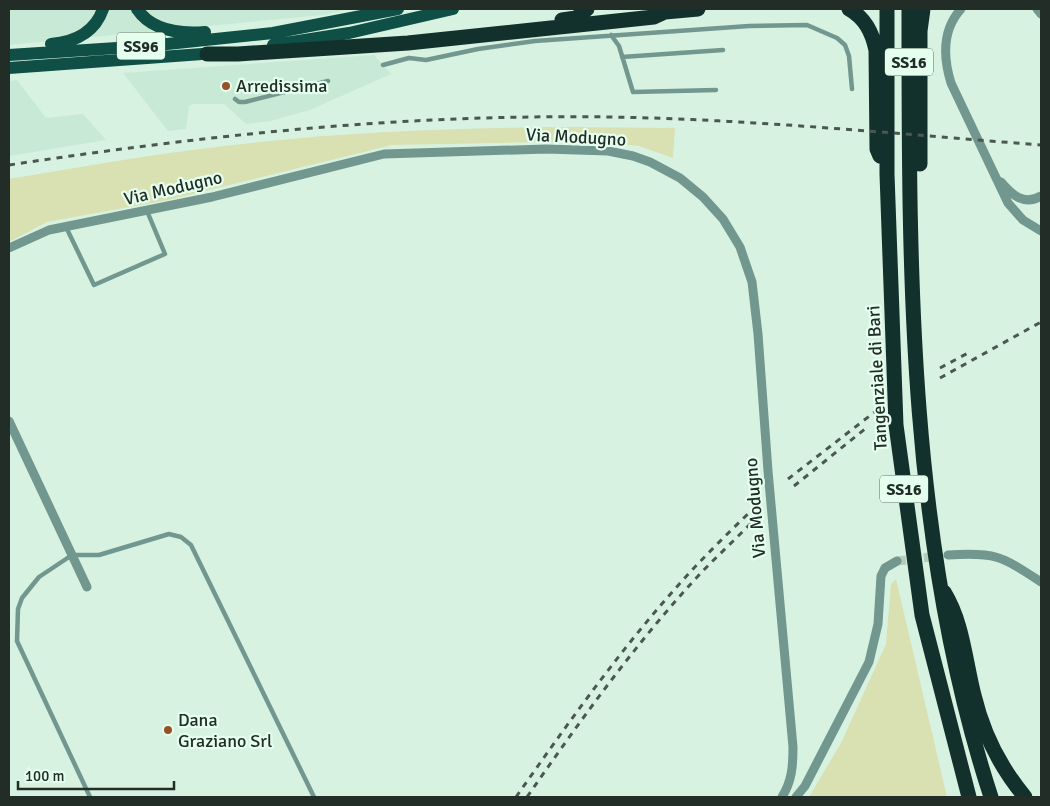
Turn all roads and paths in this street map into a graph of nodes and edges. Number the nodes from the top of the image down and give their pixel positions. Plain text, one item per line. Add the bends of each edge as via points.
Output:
1 (103, 9) edge
2 (138, 9) edge
3 (398, 9) edge
4 (453, 9) edge
5 (587, 9) edge
6 (648, 9) edge
7 (698, 9) edge
8 (849, 9) edge
9 (887, 9) edge
10 (909, 9) edge
11 (923, 9) edge
12 (960, 9) edge
13 (1037, 9) edge
14 (665, 12) junction
15 (1041, 14) edge
16 (530, 31) junction
17 (273, 33) junction
18 (611, 35) junction
19 (9, 47) edge
20 (723, 50) dead end
21 (409, 51) junction
22 (207, 54) junction
23 (9, 55) edge
24 (622, 57) junction
25 (383, 64) dead end
26 (9, 68) edge
27 (328, 81) dead end
28 (852, 89) dead end
29 (716, 90) dead end
30 (235, 98) dead end
31 (882, 112) junction
32 (914, 116) junction
33 (996, 176) junction
34 (1041, 196) edge
35 (147, 211) junction
36 (65, 226) junction
37 (1041, 231) edge
38 (9, 248) edge
39 (9, 421) edge
40 (72, 555) junction
41 (948, 555) tunnel mouth
42 (897, 561) tunnel mouth
43 (1041, 582) edge
44 (939, 584) junction
45 (88, 587) dead end
46 (90, 797) edge
47 (314, 797) edge
48 (782, 797) edge
49 (796, 797) edge
50 (969, 797) edge
51 (991, 797) edge
52 (1025, 797) edge

1 - 19 main road via 80,38 65,43
2 - 17 main road via 152,23 178,32
3 - 17 main road, SS96
4 - 22 main road, SS96 via 349,33
5 - 16 highway via 576,18
6 - 14 highway
7 - 14 highway
8 - 31 highway via 866,24 874,37
9 - 31 highway, Tangenziale di Bari / SS16
10 - 32 highway, SS16
11 - 32 highway
12 - 33 street via 947,34 946,66
13 - 15 street
14 - 16 highway via 654,17
16 - 21 highway
17 - 23 main road, SS96 via 148,46
18 - 21 lane via 526,42 426,60
18 - 24 lane
18 - 28 lane via 807,25 845,45
20 - 24 lane
21 - 22 highway
21 - 25 lane
22 - 26 main road, SS96
24 - 29 lane via 632,92
27 - 30 lane via 245,102
31 - 50 highway, Tangenziale di Bari / SS16 via 896,425 922,615
32 - 44 highway, SS16 via 920,181 910,216 918,415
33 - 34 street via 1012,195 1027,201
33 - 37 street via 1008,203 1024,220
35 - 36 street, Via Modugno
35 - 36 lane via 165,254 94,286
35 - 48 street, Via Modugno via 394,153 546,149 618,152 650,162 680,178 698,193 733,234 746,263 754,295 793,747 794,767
36 - 38 street, Via Modugno
39 - 40 street
40 - 45 street
40 - 46 lane via 38,577 22,598 16,624 17,641
40 - 47 lane via 99,555 169,534 181,537 191,545
41 - 43 street via 990,554 1011,562
42 - 49 street via 885,568 881,576 878,624 869,662 806,786
44 - 51 highway, SS16 via 961,687
44 - 52 highway via 955,610 983,728 996,756

